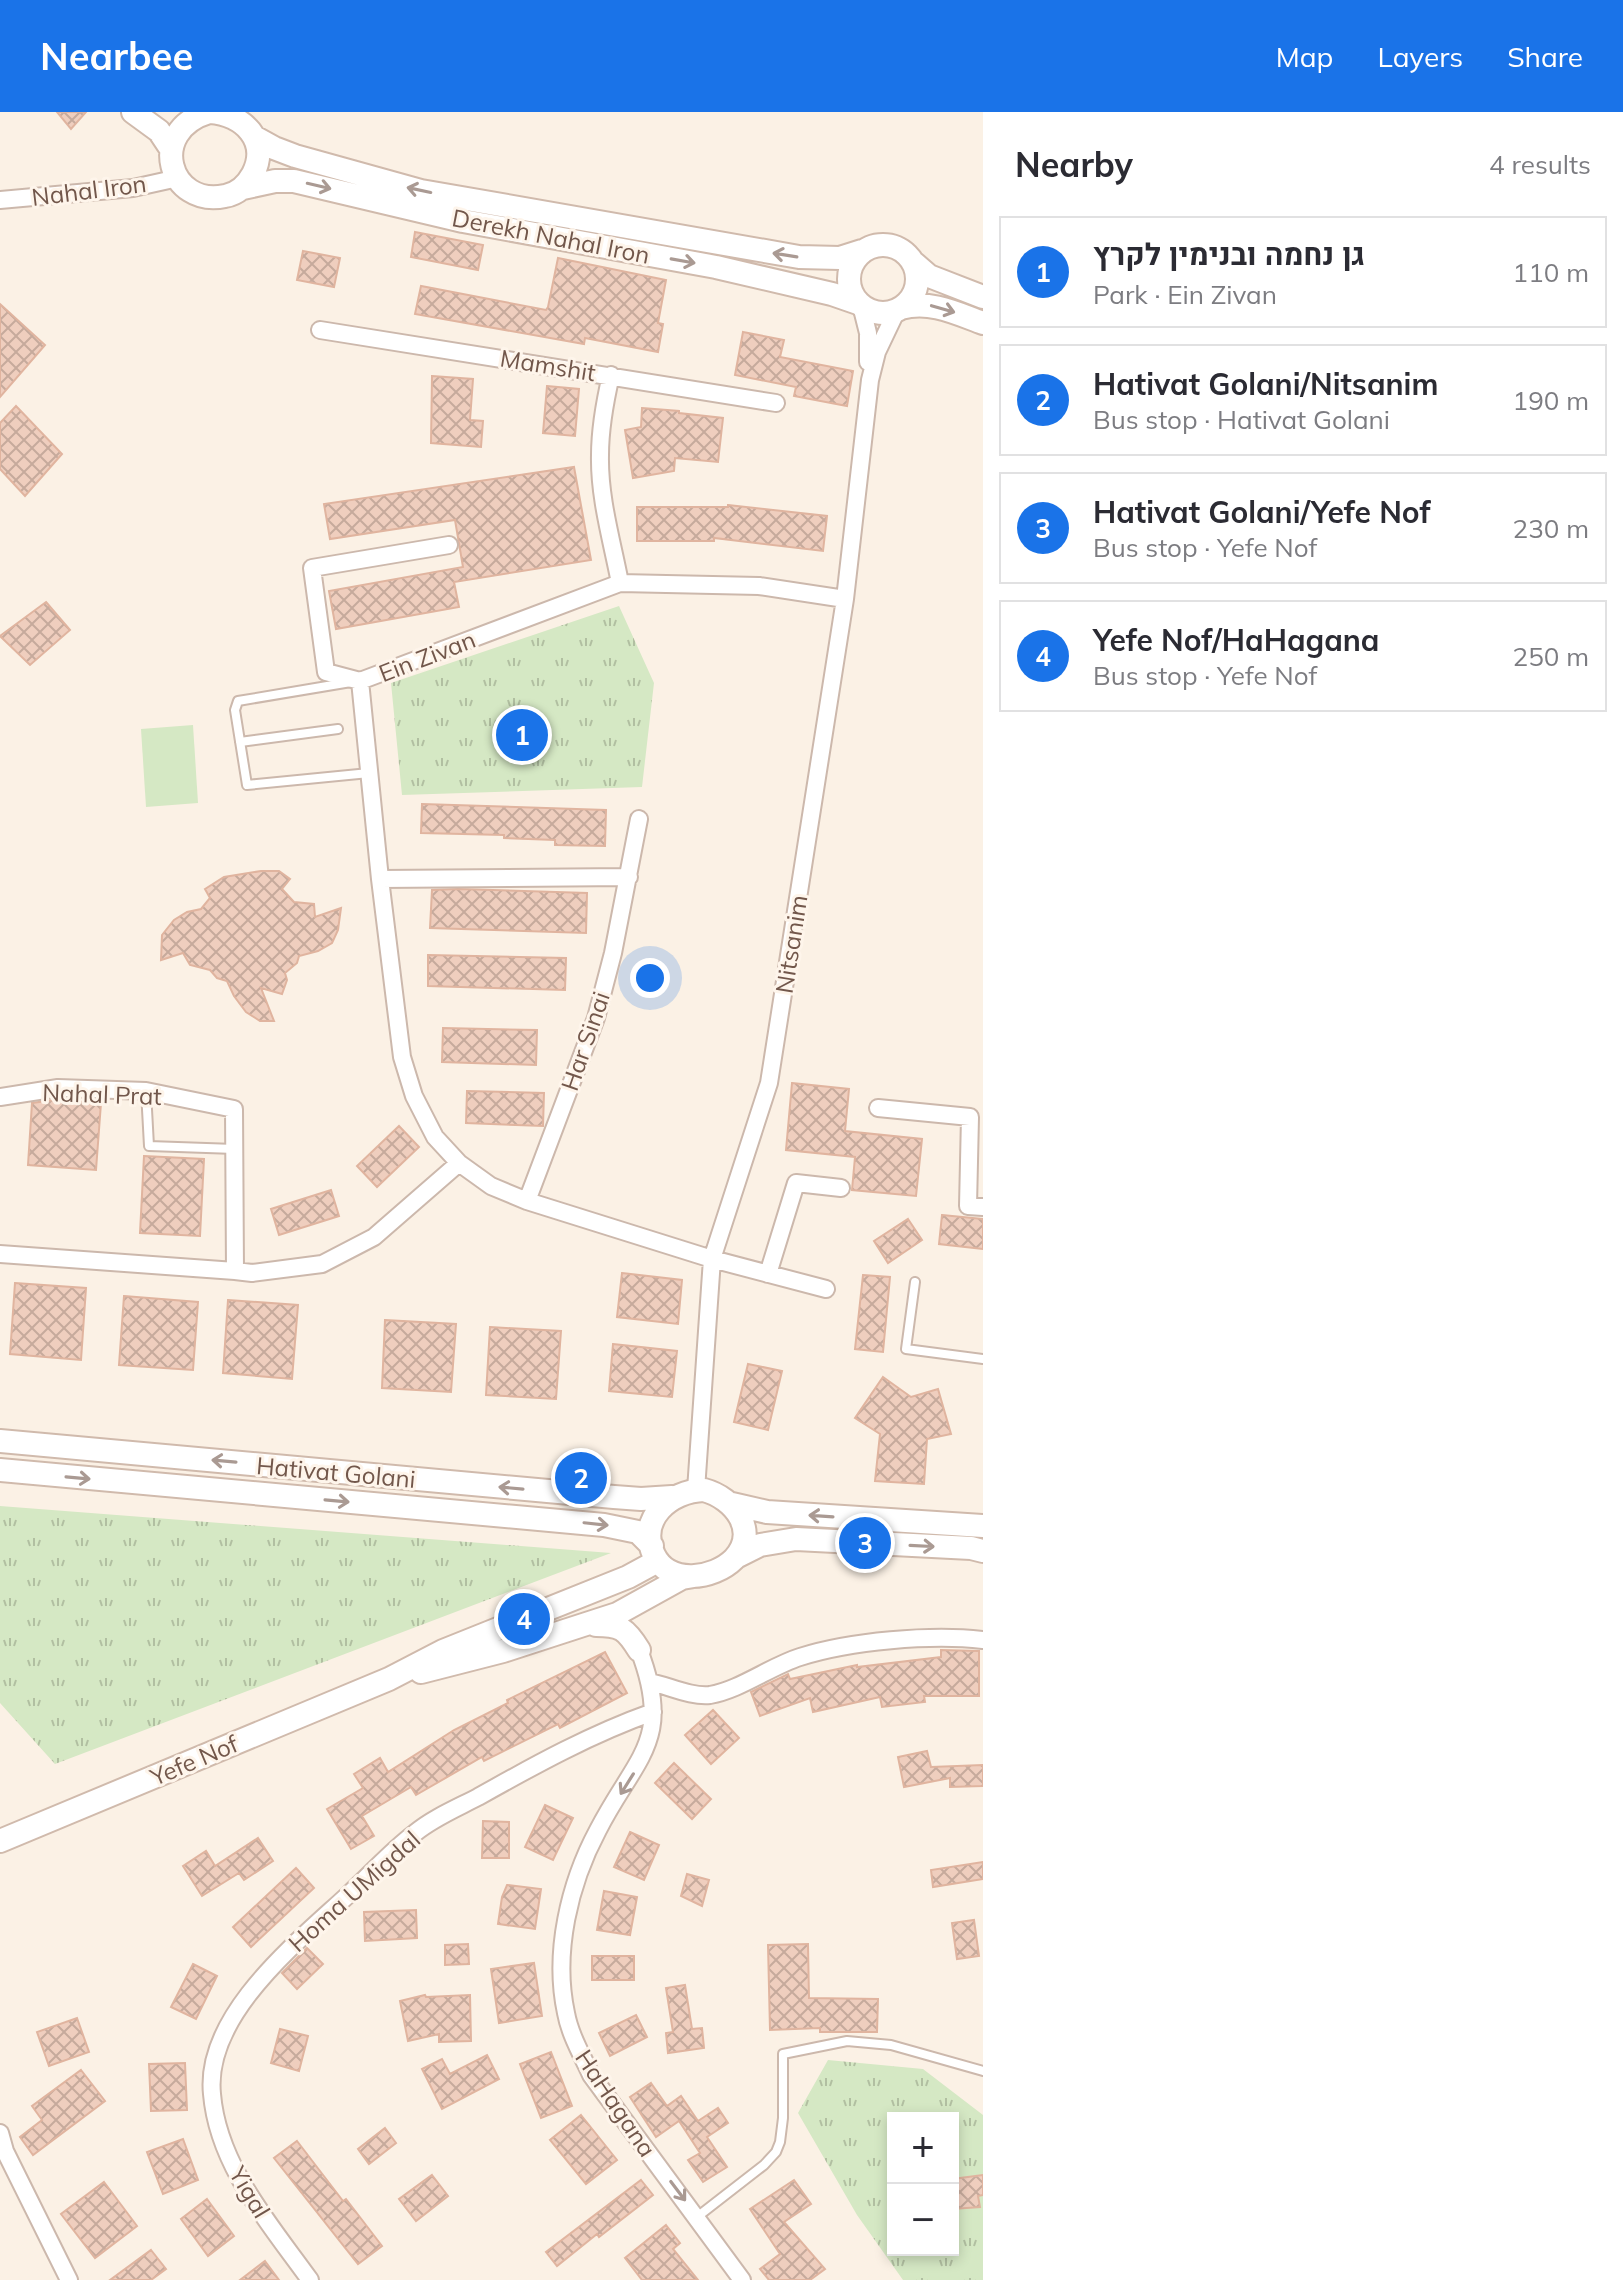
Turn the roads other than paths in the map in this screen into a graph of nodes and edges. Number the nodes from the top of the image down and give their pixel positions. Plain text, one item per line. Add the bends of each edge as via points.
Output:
1 (133, 112) edge
2 (206, 112) edge
3 (254, 137) junction
4 (171, 149) junction
5 (178, 178) junction
6 (243, 188) junction
7 (0, 200) edge
8 (862, 251) junction
9 (914, 263) junction
10 (983, 297) edge
11 (859, 304) junction
12 (899, 309) junction
13 (983, 323) edge
14 (320, 330) dead end
15 (611, 375) junction
16 (868, 391) junction
17 (776, 403) dead end
18 (449, 545) dead end
19 (620, 583) junction
20 (845, 599) junction
21 (360, 681) junction
22 (338, 729) dead end
23 (240, 742) junction
24 (369, 773) junction
25 (639, 819) dead end
26 (629, 877) junction
27 (380, 879) junction
28 (146, 1091) junction
29 (0, 1097) edge
30 (878, 1108) dead end
31 (235, 1149) junction
32 (459, 1163) junction
33 (841, 1188) dead end
34 (527, 1201) junction
35 (983, 1207) edge
36 (0, 1254) edge
37 (712, 1259) junction
38 (235, 1271) junction
39 (768, 1274) junction
40 (915, 1282) dead end
41 (826, 1289) dead end
42 (983, 1359) edge
43 (0, 1441) edge
44 (0, 1470) edge
45 (696, 1490) junction
46 (672, 1497) junction
47 (732, 1504) junction
48 (983, 1526) edge
49 (983, 1551) edge
50 (654, 1552) junction
51 (736, 1557) junction
52 (694, 1576) junction
53 (656, 1594) junction
54 (587, 1625) junction
55 (983, 1640) edge
56 (639, 1650) junction
57 (389, 1679) junction
58 (650, 1682) junction
59 (653, 1712) junction
60 (0, 1841) edge
61 (983, 2071) edge
62 (211, 2093) joint
63 (0, 2133) edge
64 (3, 2152) edge
65 (697, 2217) junction
66 (69, 2280) edge
67 (310, 2280) edge
68 (742, 2280) edge

1 - 4 street via 159,131
2 - 3 street via 236,117
2 - 4 street via 185,123
3 - 6 street via 257,164
8 -> 3 street, Derekh Nahal Iron via 840,258 799,257 421,191 295,156
4 - 5 street
5 - 6 street via 201,196 230,196
5 - 7 street, Nahal Iron via 133,188
6 -> 11 street, Derekh Nahal Iron via 294,181 463,221 727,269
8 - 9 street via 888,245
8 - 11 street via 852,262 848,279
9 - 10 street via 929,276
9 - 12 street via 915,292
11 - 12 street via 880,313
11 - 16 street, Nitsanim via 868,333
12 -> 13 street via 926,305
12 - 16 street, Nitsanim via 877,352
14 - 15 street, Mamshit
15 - 17 street, Mamshit
15 - 19 street via 600,455
16 - 20 street, Nitsanim
18 - 21 street, Ein Zivan via 312,568 326,672
19 - 20 street, Ein Zivan via 759,586
19 - 21 street, Ein Zivan
20 - 37 street, Nitsanim via 769,1083
21 - 23 lane via 238,701
21 - 24 street
22 - 23 lane
23 - 24 lane via 247,785
24 - 27 street
25 - 26 street, Har Sinai
26 - 27 street
26 - 34 street, Har Sinai via 596,1018
27 - 32 street via 402,1057 435,1137
28 - 29 street, Nahal Prat via 58,1088
28 - 31 street, Nahal Prat via 234,1109
28 - 31 lane via 149,1146
30 - 35 street via 970,1117 968,1206
31 - 38 street, Nahal Prat
32 - 34 street via 491,1186
32 - 38 street via 374,1237 322,1264
33 - 39 street via 796,1183
34 - 37 street
36 - 38 street
37 - 39 street
37 - 45 street, Nitsanim
39 - 41 street
40 - 42 lane via 906,1349
46 -> 43 street, Hativat Golani via 614,1497
44 -> 50 street, Hativat Golani via 604,1525 638,1532
45 - 46 street
45 - 47 street via 716,1493
46 - 50 street via 653,1523
48 -> 47 street via 767,1512
47 - 51 street via 744,1531
51 -> 49 street via 760,1545 796,1539
50 - 52 street via 664,1567
50 - 57 street, Yefe Nof via 652,1564 628,1577 443,1651
51 - 52 street via 721,1570
52 - 53 street, Yefe Nof
53 - 54 street, Yefe Nof
53 - 56 street via 642,1624
54 - 56 street via 621,1627
54 - 57 street, Yefe Nof
55 - 58 street via 929,1638 851,1646 801,1657 710,1695
56 - 58 street, HaHagana
57 - 60 street, Yefe Nof
58 - 59 street, HaHagana
59 - 62 street, Homa UMigdal via 556,1753 416,1832 275,1963 244,2000 223,2037
59 -> 65 street, HaHagana via 642,1759 577,1874 560,1982 566,2016 591,2075
61 - 65 lane via 862,2042 783,2054 783,2118 776,2152
62 - 67 street, Yigal via 228,2154 250,2197
63 - 64 street
64 - 66 street
65 - 68 street, HaHagana

